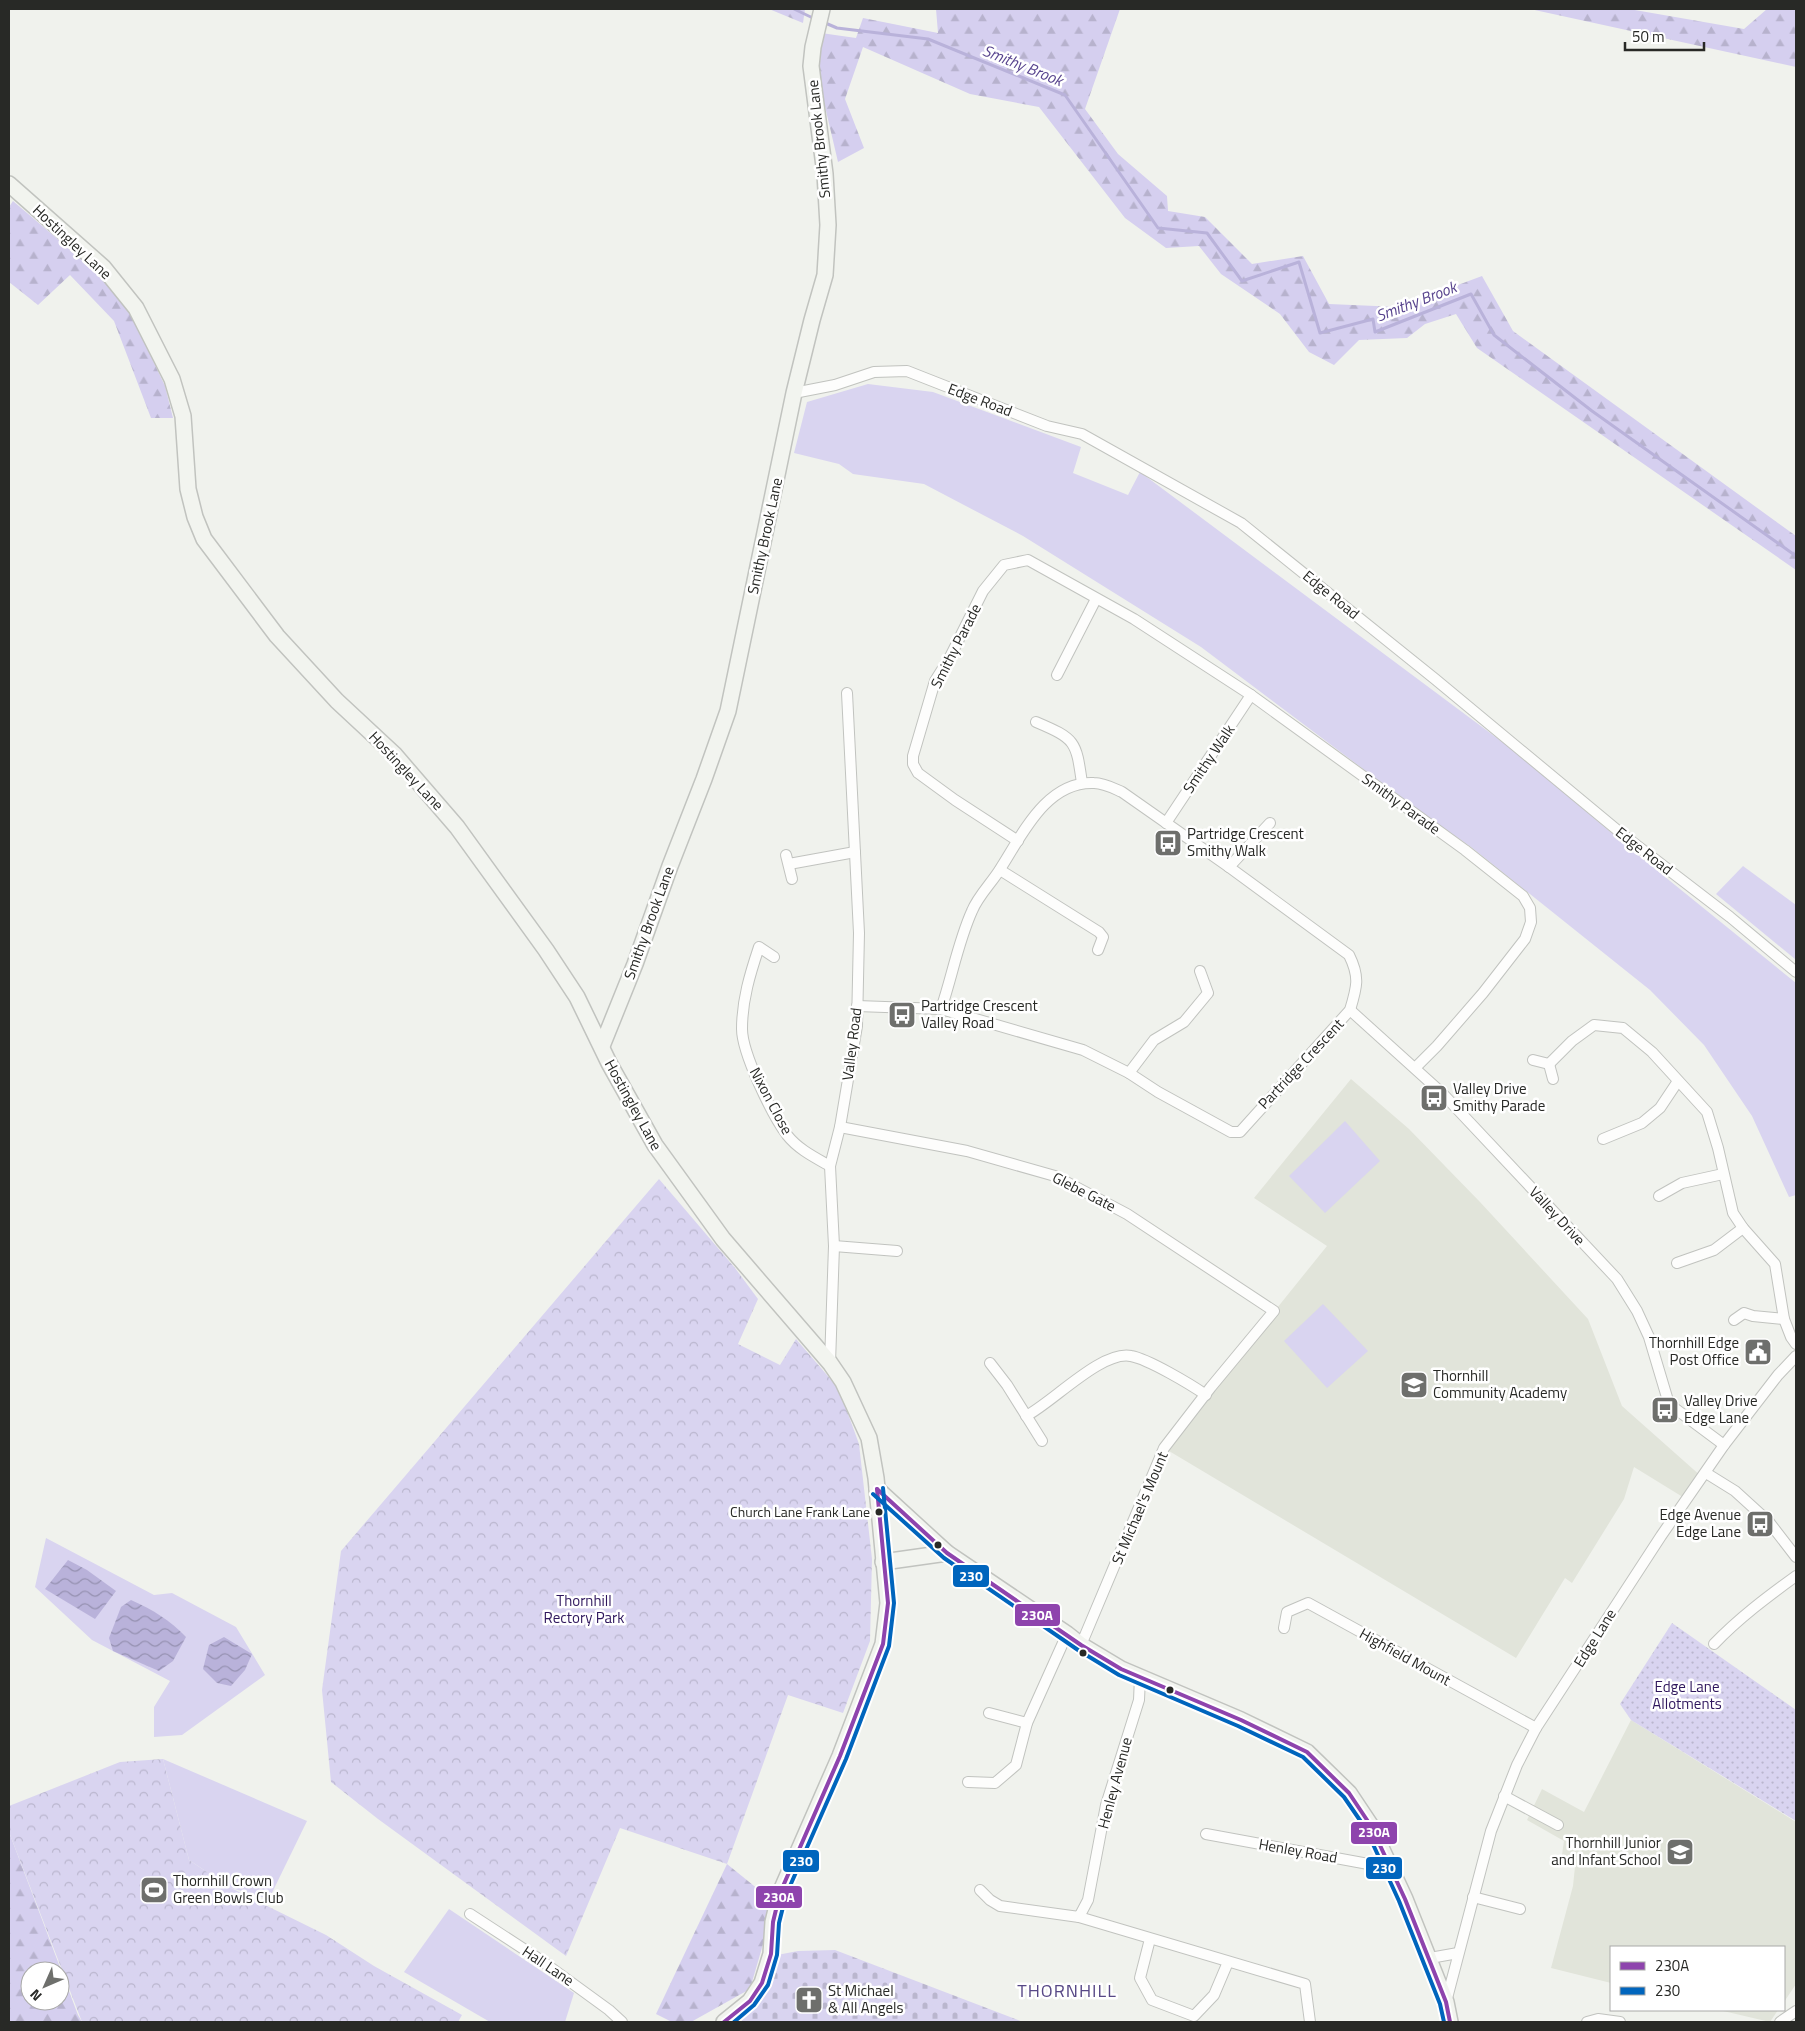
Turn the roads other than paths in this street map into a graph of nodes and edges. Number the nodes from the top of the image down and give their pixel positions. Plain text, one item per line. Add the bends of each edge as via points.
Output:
1 (820, 16) edge
2 (9, 184) edge
3 (794, 394) junction
4 (1096, 599) junction
5 (1057, 675) dead end
6 (847, 693) dead end
7 (1251, 695) junction
8 (1036, 722) dead end
9 (1082, 783) junction
10 (1166, 823) junction
11 (1270, 823) dead end
12 (1018, 841) junction
13 (855, 852) junction
14 (1229, 867) junction
15 (1000, 870) junction
16 (792, 879) dead end
17 (1098, 950) dead end
18 (774, 957) dead end
19 (1200, 971) dead end
20 (1796, 972) edge
21 (856, 1006) junction
22 (941, 1009) junction
23 (1350, 1010) junction
24 (602, 1046) junction
25 (1533, 1060) dead end
26 (1549, 1064) junction
27 (1415, 1068) junction
28 (1129, 1073) junction
29 (1553, 1078) dead end
30 (1678, 1081) junction
31 (840, 1127) junction
32 (1603, 1139) dead end
33 (830, 1166) junction
34 (1723, 1174) junction
35 (1659, 1196) dead end
36 (1743, 1228) junction
37 (834, 1246) junction
38 (897, 1251) dead end
39 (1677, 1263) dead end
40 (1274, 1311) joint
41 (1784, 1318) junction
42 (1734, 1320) dead end
43 (1796, 1344) edge
44 (1796, 1356) edge
45 (830, 1363) junction
46 (990, 1363) dead end
47 (1206, 1394) junction
48 (1026, 1416) junction
49 (1042, 1441) dead end
50 (1724, 1445) junction
51 (1706, 1472) junction
52 (876, 1484) junction
53 (947, 1553) junction
54 (1796, 1557) edge
55 (883, 1562) junction
56 (1796, 1576) edge
57 (1284, 1628) dead end
58 (1067, 1634) junction
59 (1714, 1644) dead end
60 (1081, 1645) junction
61 (1140, 1677) junction
62 (989, 1713) dead end
63 (1027, 1723) junction
64 (1536, 1728) junction
65 (968, 1782) dead end
66 (1504, 1796) junction
67 (1558, 1825) dead end
68 (1206, 1834) dead end
69 (1390, 1868) junction
70 (980, 1890) dead end
71 (1473, 1897) junction
72 (1520, 1909) dead end
73 (470, 1914) dead end
74 (1079, 1917) junction
75 (1150, 1939) junction
76 (1458, 1954) junction
77 (1430, 1958) junction
78 (1228, 1962) junction
79 (1446, 2002) junction
80 (1796, 2011) edge
81 (622, 2022) edge
82 (724, 2022) edge
83 (1310, 2022) edge
84 (1450, 2022) edge
85 (1587, 2022) edge
86 (1620, 2022) edge
87 (1780, 2022) edge

1 - 3 main road, Smithy Brook Lane via 811,66 825,174 828,225 825,276
2 - 24 main road, Hostingley Lane via 103,267 140,316 172,379 183,416 188,489 204,540 277,636 337,701 394,754 456,827 546,950 577,998
3 - 20 street, Edge Road via 874,372 907,371 1047,426 1082,434 1241,523
3 - 24 main road, Smithy Brook Lane via 728,711
4 - 5 street
4 - 7 street, Smithy Parade via 1134,619
4 - 12 street, Smithy Parade via 1028,560 1004,565 983,591 935,681 913,764 932,783
6 - 13 street, Valley Road
7 - 10 street, Smithy Walk
7 - 27 street, Smithy Parade via 1465,850 1523,896 1530,908 1531,922 1525,939 1483,993
8 - 9 street via 1060,732 1074,744
9 - 10 street, Partridge Crescent via 1107,785 1122,792
9 - 12 street via 1045,804
10 - 14 street, Partridge Crescent
11 - 14 street
12 - 15 street
13 - 16 street via 788,860
13 - 21 street, Valley Road via 859,933
14 - 23 street, Partridge Crescent via 1349,955 1356,969 1357,984
15 - 17 street via 1095,929 1103,937
15 - 22 street via 973,910
18 - 33 street, Nixon Close via 759,947 746,985 742,1031 752,1071 787,1134 804,1152
19 - 28 street via 1208,993 1184,1022 1154,1040
21 - 22 street, Partridge Crescent
21 - 31 street, Valley Road via 857,1026
22 - 28 street, Partridge Crescent via 1083,1050
23 - 27 street, Valley Drive
23 - 28 street, Partridge Crescent via 1240,1132 1231,1132
24 - 45 main road, Hostingley Lane via 655,1145 723,1239
25 - 26 street
26 - 29 street
26 - 30 street via 1594,1025 1623,1028 1652,1052
27 - 50 street, Valley Drive via 1617,1279 1649,1338 1669,1404
30 - 32 street via 1660,1108 1642,1123
30 - 34 street via 1707,1112
31 - 33 street, Valley Road
31 - 40 street, Glebe Gate via 967,1151 1055,1176 1127,1214
33 - 37 street, Valley Road
34 - 35 street via 1682,1183
34 - 36 street via 1733,1213
36 - 39 street via 1714,1250
36 - 41 street via 1775,1264
37 - 38 street
37 - 45 street, Valley Road
40 - 47 street, St Michael's Mount
41 - 42 street via 1744,1313
41 - 43 street
44 - 50 street, Edge Lane
45 - 52 main road, Hostingley Lane via 843,1382 868,1438
46 - 48 street via 1008,1385
47 - 48 street via 1139,1358 1121,1355 1096,1366
47 - 60 street, St Michael's Mount via 1164,1448
48 - 49 street
50 - 51 street, Edge Lane
51 - 54 street via 1735,1491 1769,1522
51 - 64 street, Edge Lane
52 - 53 main road
52 - 55 main road, Hostingley Lane
53 - 55 main road
53 - 58 main road
55 - 82 main road, Hostingley Lane via 888,1603 883,1644 840,1756 780,1894 773,1922 771,1954 762,1983 750,2001
56 - 59 street
57 - 64 street, Highfield Mount via 1287,1612 1308,1603
58 - 60 main road
58 - 63 street
60 - 61 main road
61 - 69 main road via 1307,1752 1349,1793 1371,1826
61 - 74 street, Henley Avenue via 1139,1700 1106,1805 1088,1900
62 - 63 street
63 - 65 street via 1016,1765 996,1782
64 - 66 street, Edge Lane
66 - 67 street
66 - 71 street, Edge Lane
68 - 69 street, Henley Road
69 - 77 main road
70 - 74 street via 1000,1906
71 - 72 street
71 - 76 street, Edge Lane
73 - 81 street, Hall Lane via 539,1959
74 - 75 street
75 - 78 street
75 - 78 street via 1140,1978 1152,2000 1194,2016 1214,1995
76 - 77 street
76 - 79 street, Edge Lane
77 - 79 main road
78 - 83 street via 1305,1984
79 - 84 main road
80 - 87 street
85 - 86 street via 1598,2019

